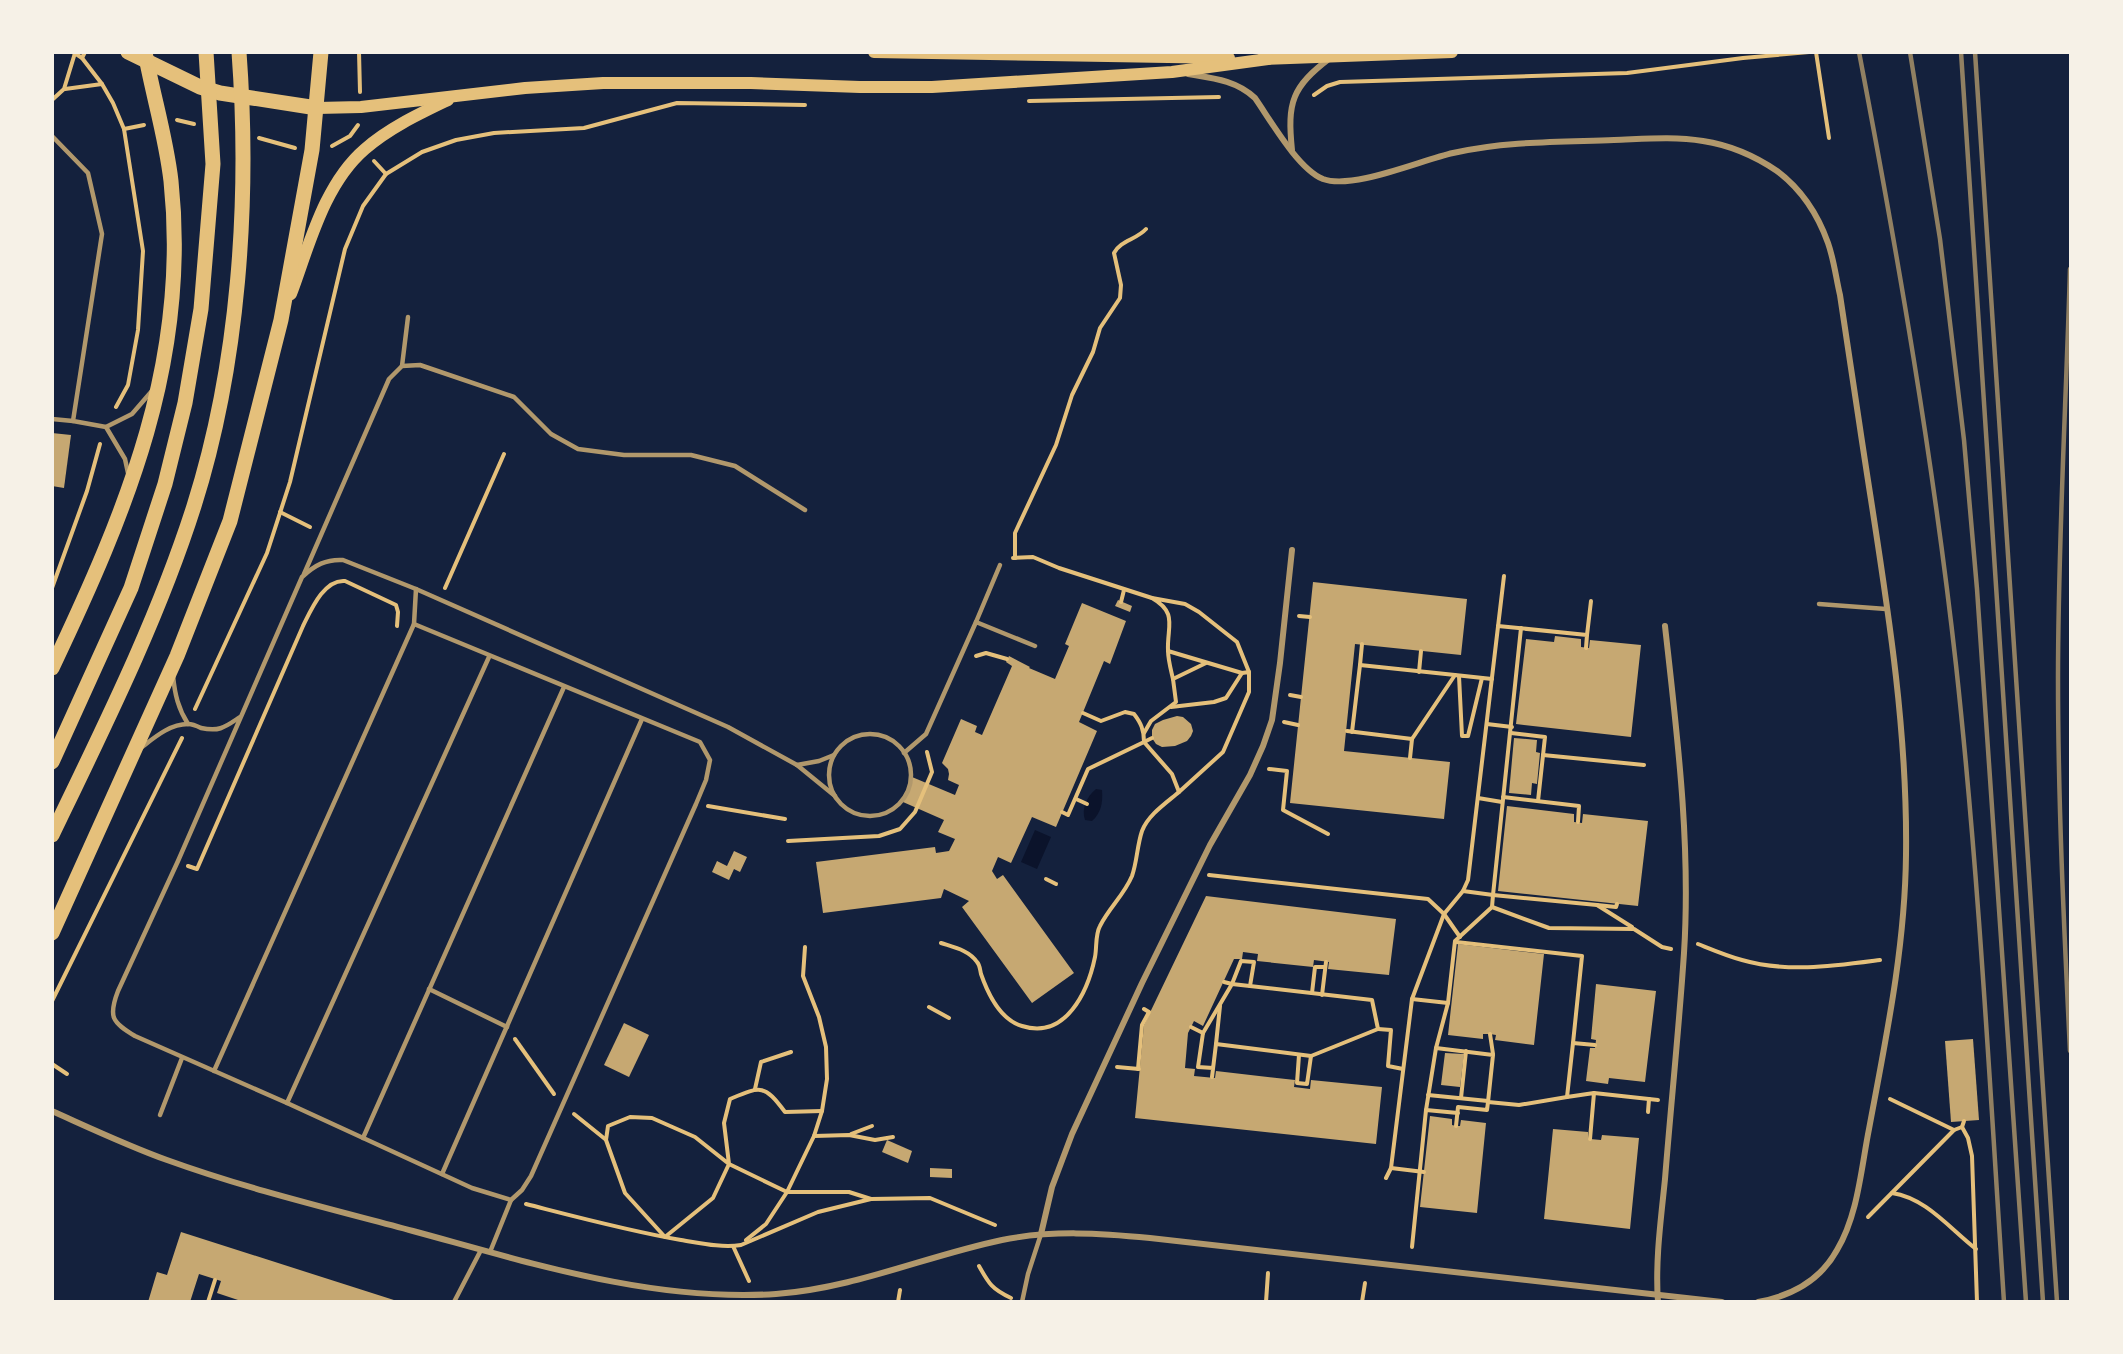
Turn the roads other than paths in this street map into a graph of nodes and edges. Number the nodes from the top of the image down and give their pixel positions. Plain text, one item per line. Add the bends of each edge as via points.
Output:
1 (128, 52) edge
2 (206, 52) edge
3 (239, 52) edge
4 (321, 52) edge
5 (874, 52) edge
6 (1452, 52) edge
7 (146, 57) edge
8 (1332, 57) junction
9 (1268, 59) junction
10 (1172, 72) junction
11 (460, 95) junction
12 (316, 108) junction
13 (52, 136) edge
14 (1293, 150) junction
15 (408, 317) dead end
16 (281, 320) junction
17 (402, 366) junction
18 (161, 381) junction
19 (52, 419) edge
20 (73, 421) junction
21 (106, 427) junction
22 (130, 485) junction
23 (804, 510) dead end
24 (1292, 550) dead end
25 (1000, 565) road end
26 (302, 577) junction
27 (416, 590) junction
28 (1819, 604) dead end
29 (1886, 609) junction
30 (976, 622) junction
31 (414, 624) junction
32 (1665, 626) dead end
33 (1035, 646) dead end
34 (489, 657) junction
35 (172, 667) junction
36 (52, 668) edge
37 (564, 687) junction
38 (240, 717) junction
39 (642, 719) junction
40 (188, 724) junction
41 (135, 752) junction
42 (904, 753) junction
43 (834, 755) junction
44 (52, 762) edge
45 (797, 765) junction
46 (835, 796) junction
47 (52, 835) edge
48 (52, 933) edge
49 (429, 988) junction
50 (507, 1028) junction
51 (182, 1058) junction
52 (214, 1071) junction
53 (287, 1103) junction
54 (52, 1111) edge
55 (160, 1115) dead end
56 (363, 1138) junction
57 (442, 1174) junction
58 (511, 1200) junction
59 (1041, 1234) junction
60 (480, 1250) junction
61 (490, 1252) junction
62 (1658, 1298) edge
63 (454, 1302) edge
64 (1022, 1302) edge
65 (1722, 1302) edge
66 (1758, 1302) edge

1 - 7 main road
2 - 44 main road via 213,164 201,309 184,403 165,484 131,588
3 - 47 main road via 244,163 240,253 219,408 194,505 159,600
4 - 12 main road
5 - 9 main road
6 - 8 main road
7 - 12 main road via 200,87
7 - 18 main road via 167,153 174,231 173,291
8 - 9 main road
8 - 14 street via 1310,73 1294,96
9 - 10 main road
10 - 11 main road via 932,87 603,83
10 - 14 street via 1221,79 1248,91
11 - 12 main road via 361,107
11 - 16 main road via 389,131 350,165 321,216
12 - 16 main road
13 - 20 lane via 88,173 102,234
14 - 29 street via 1306,169 1332,181 1367,177 1480,148 1536,142 1682,139 1720,144 1777,171 1811,207 1833,258
15 - 17 lane
16 - 35 main road via 230,521
17 - 23 lane via 420,364 514,398 551,434 578,449 624,455 691,455 735,466
17 - 26 lane via 389,379
18 - 21 lane via 132,414
18 - 22 main road
19 - 20 lane
20 - 21 lane
21 - 22 lane via 125,459
22 - 36 main road
24 - 59 street via 1281,663 1272,720 1263,746 1142,983 1072,1134 1052,1187
25 - 30 lane
26 - 27 lane via 322,562 343,560
26 - 38 lane
27 - 31 lane
27 - 45 lane via 728,727
28 - 29 lane
29 - 66 street via 1902,738 1906,842 1900,947 1887,1033 1850,1221 1838,1249 1820,1273 1801,1287
30 - 33 lane
30 - 42 lane via 926,734
31 - 34 lane
31 - 52 lane
32 - 62 street via 1685,855 1684,950
34 - 37 lane
34 - 53 lane
35 - 40 lane via 176,699
35 - 41 main road
37 - 39 lane
37 - 49 lane
38 - 40 lane via 221,730
38 - 51 lane via 112,1006 113,1018 120,1027
39 - 50 lane
39 - 58 lane via 700,742 710,766 531,1176
40 - 41 lane via 160,733
41 - 48 main road
42 - 43 lane via 883,736 869,734 843,744
42 - 46 lane via 910,765 909,784 901,802 891,810 880,815 854,813
43 - 45 lane
43 - 46 lane via 829,776
45 - 46 lane
49 - 50 lane
49 - 56 lane
50 - 57 lane
51 - 52 lane
51 - 55 lane
52 - 53 lane
53 - 56 lane
54 - 60 street via 114,1140 222,1178
56 - 57 lane
57 - 58 lane
58 - 61 lane
59 - 61 street via 1000,1240 837,1285 755,1295 626,1283
59 - 62 street via 1123,1236
59 - 64 lane
60 - 61 street
60 - 63 lane
62 - 65 street

